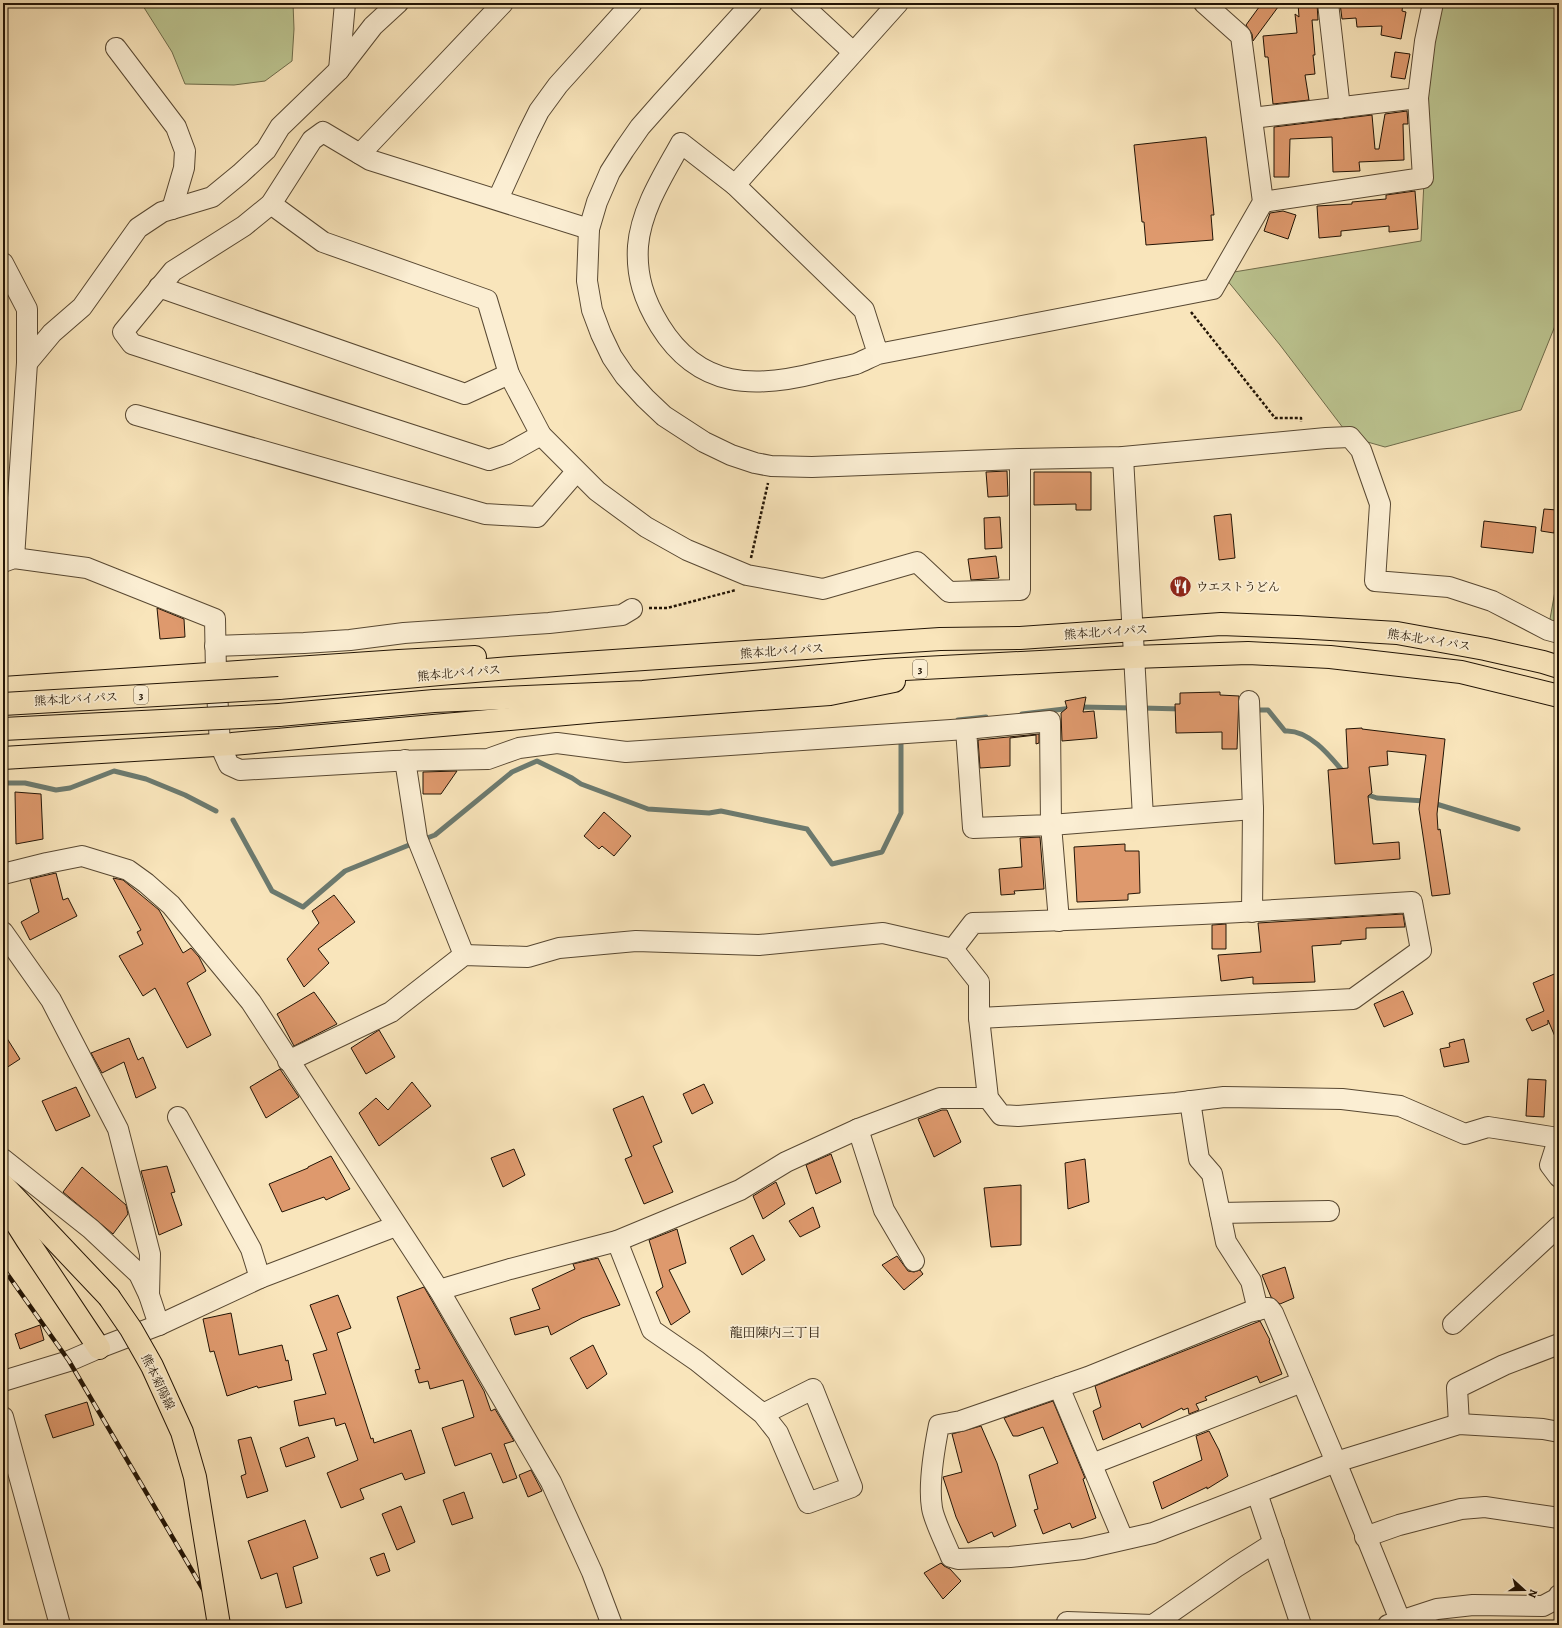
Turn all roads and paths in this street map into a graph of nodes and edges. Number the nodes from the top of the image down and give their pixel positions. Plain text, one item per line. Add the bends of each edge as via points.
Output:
1 (345, 3) edge
2 (398, 3) edge
3 (503, 3) edge
4 (632, 3) edge
5 (752, 3) edge
6 (800, 3) edge
7 (898, 3) edge
8 (1204, 3) edge
9 (1328, 3) edge
10 (1433, 3) edge
11 (116, 48) dead end
12 (854, 52) junction
13 (339, 70) junction
14 (1418, 98) junction
15 (1340, 108) junction
16 (1252, 118) junction
17 (360, 154) junction
18 (735, 185) junction
19 (498, 199) junction
20 (1263, 202) junction
21 (271, 204) junction
22 (172, 209) junction
23 (589, 229) junction
24 (3, 263) edge
25 (159, 287) junction
26 (1178, 296) junction
27 (878, 354) junction
28 (27, 363) junction
29 (509, 374) junction
30 (136, 415) dead end
31 (541, 435) junction
32 (1303, 440) junction
33 (1123, 457) junction
34 (1020, 459) junction
35 (771, 466) junction
36 (576, 472) junction
37 (8, 560) edge
38 (747, 575) junction
39 (632, 609) joint
40 (1133, 630) junction
41 (1559, 633) edge
42 (215, 646) junction
43 (1134, 657) junction
44 (647, 660) junction
45 (964, 667) junction
46 (1559, 667) edge
47 (216, 674) junction
48 (3, 688) edge
49 (1559, 696) edge
50 (1249, 701) dead end
51 (3, 704) edge
52 (3, 729) edge
53 (966, 729) junction
54 (220, 745) junction
55 (3, 758) edge
56 (405, 760) junction
57 (1253, 809) junction
58 (1143, 817) junction
59 (1051, 825) junction
60 (3, 874) edge
61 (1252, 912) junction
62 (1059, 921) junction
63 (3, 932) edge
64 (953, 949) junction
65 (464, 955) junction
66 (979, 1018) junction
67 (288, 1061) junction
68 (988, 1098) junction
69 (1190, 1101) junction
70 (178, 1117) dead end
71 (858, 1129) junction
72 (1559, 1137) edge
73 (3, 1159) edge
74 (1559, 1177) edge
75 (3, 1185) edge
76 (3, 1202) edge
77 (1329, 1211) dead end
78 (1220, 1213) junction
79 (396, 1226) junction
80 (1559, 1226) edge
81 (617, 1241) junction
82 (914, 1261) dead end
83 (260, 1278) junction
84 (439, 1290) junction
85 (149, 1295) junction
86 (1258, 1310) junction
87 (1453, 1324) dead end
88 (159, 1325) junction
89 (1559, 1344) edge
90 (99, 1348) junction
91 (3, 1381) edge
92 (1302, 1382) junction
93 (1059, 1387) junction
94 (763, 1414) junction
95 (3, 1417) edge
96 (1459, 1424) junction
97 (1559, 1432) edge
98 (1336, 1462) junction
99 (1092, 1464) junction
100 (1258, 1493) junction
101 (1559, 1518) edge
102 (1365, 1537) junction
103 (1123, 1540) junction
104 (1274, 1543) junction
105 (1559, 1595) edge
106 (1067, 1622) dead end
107 (1394, 1623) edge
108 (60, 1625) edge
109 (219, 1625) edge
110 (612, 1625) edge
111 (1301, 1625) edge

1 - 13 street
2 - 13 street via 373,26
3 - 17 street
4 - 19 street via 558,85 539,111
5 - 23 street via 636,133 610,172
6 - 12 street
7 - 12 street
8 - 16 street via 1241,36
9 - 15 street
10 - 14 street
11 - 22 street via 176,126 184,151 184,168
12 - 18 street
13 - 22 street via 280,127 266,150 223,187 212,196
14 - 15 street
14 - 20 street via 1423,178
15 - 16 street
16 - 20 street
17 - 19 street via 370,160
17 - 21 street via 323,132 312,140
18 - 27 street via 864,310
18 - 27 street via 681,143 645,216 638,244 640,284 651,311 677,347 705,370 720,377 752,383 795,379 856,364
19 - 23 street
20 - 26 street via 1213,289
21 - 25 street via 244,226 173,271
21 - 29 street via 323,242 487,300
22 - 28 street via 162,212 138,228 82,307 52,333
23 - 35 street via 587,281 592,310 600,334 625,376 664,416 688,433 731,454
24 - 28 street via 27,309
25 - 29 street via 465,394
25 - 31 street via 123,332 132,344 489,460 507,454
26 - 27 street
26 - 32 path via 1275,418 1301,418
28 - 37 street
29 - 31 street
30 - 36 street via 485,514 537,517
31 - 36 street
32 - 33 street
32 - 41 street via 1350,437 1361,450 1380,504 1375,581 1449,587 1492,601 1548,630
33 - 34 street
33 - 40 street
34 - 35 street via 812,467
34 - 38 street via 1020,590 949,592 917,562 823,590
35 - 38 path
36 - 38 street via 646,527 687,550
37 - 42 street via 87,568 215,619
38 - 39 path via 743,589 667,608
39 - 42 street via 622,615 549,623 404,633 320,642
40 - 43 street
40 - 44 main road, 熊本北バイパス / 3 via 1020,638 940,639
40 - 46 main road, 熊本北バイパス / 3 via 1221,624 1397,634 1485,649
42 - 47 street
43 - 45 main road, 3
43 - 49 main road, 3 via 1248,653 1330,658 1461,672
43 - 58 street
44 - 47 main road via 573,653 399,661
44 - 51 main road, 熊本北バイパス / 3, bridge via 510,668 280,688
45 - 52 main road, 3, bridge via 886,670 642,692 434,701 279,715
45 - 54 main road via 830,694
47 - 48 main road
47 - 54 street
50 - 57 street
53 - 56 street via 626,752 558,743 519,748 488,759
53 - 59 street via 973,828
53 - 59 street via 1050,721
54 - 55 main road
54 - 56 street via 229,765 240,770
56 - 65 street via 416,838
57 - 58 street
57 - 61 street
58 - 59 street
59 - 62 street
60 - 67 street via 82,856 128,870 171,905 251,1002
61 - 62 street
61 - 66 street via 1412,902 1421,950 1353,999
62 - 64 street via 973,923
63 - 85 street via 51,1000 118,1129 150,1254
64 - 65 street via 883,934 759,945 636,941 559,948 528,957
64 - 66 street via 979,982
65 - 67 street via 391,1012
66 - 68 street
67 - 79 street
68 - 69 street via 1001,1115 1018,1116
68 - 71 street via 940,1098
69 - 72 street via 1224,1097 1342,1099 1400,1106 1464,1134 1488,1127
69 - 78 street via 1199,1159 1212,1174
70 - 83 street via 251,1248
71 - 81 street via 786,1162 740,1190
71 - 82 street via 884,1210
72 - 74 street via 1550,1165
73 - 85 street via 91,1229 140,1274
75 - 109 main road, 熊本菊陽線, bridge via 108,1297 131,1329 152,1366 182,1432 195,1477
76 - 90 main road
77 - 78 street
78 - 86 street via 1226,1242 1251,1281
79 - 83 street
79 - 84 street
80 - 87 street
81 - 84 street
81 - 94 street via 652,1330 697,1361
83 - 88 street
84 - 110 street via 551,1482 592,1572
85 - 88 street
86 - 92 street via 1266,1308 1272,1311
86 - 93 street
88 - 90 street
89 - 96 street via 1504,1365 1457,1388
90 - 91 street via 69,1361
92 - 98 street
92 - 99 street
93 - 99 street
93 - 103 street via 961,1421 939,1425 934,1450 932,1509 951,1557 958,1559 1018,1556 1083,1549
94 - 94 street via 778,1433 808,1503 852,1487 813,1389
95 - 108 street
96 - 97 street via 1543,1428
96 - 98 street
98 - 100 street
98 - 102 street
99 - 103 street
100 - 103 street via 1153,1533
100 - 104 street
101 - 102 street via 1485,1506 1461,1509 1399,1525
102 - 107 street
104 - 106 street via 1153,1625
104 - 111 street
105 - 107 street via 1543,1606 1473,1605 1437,1609

